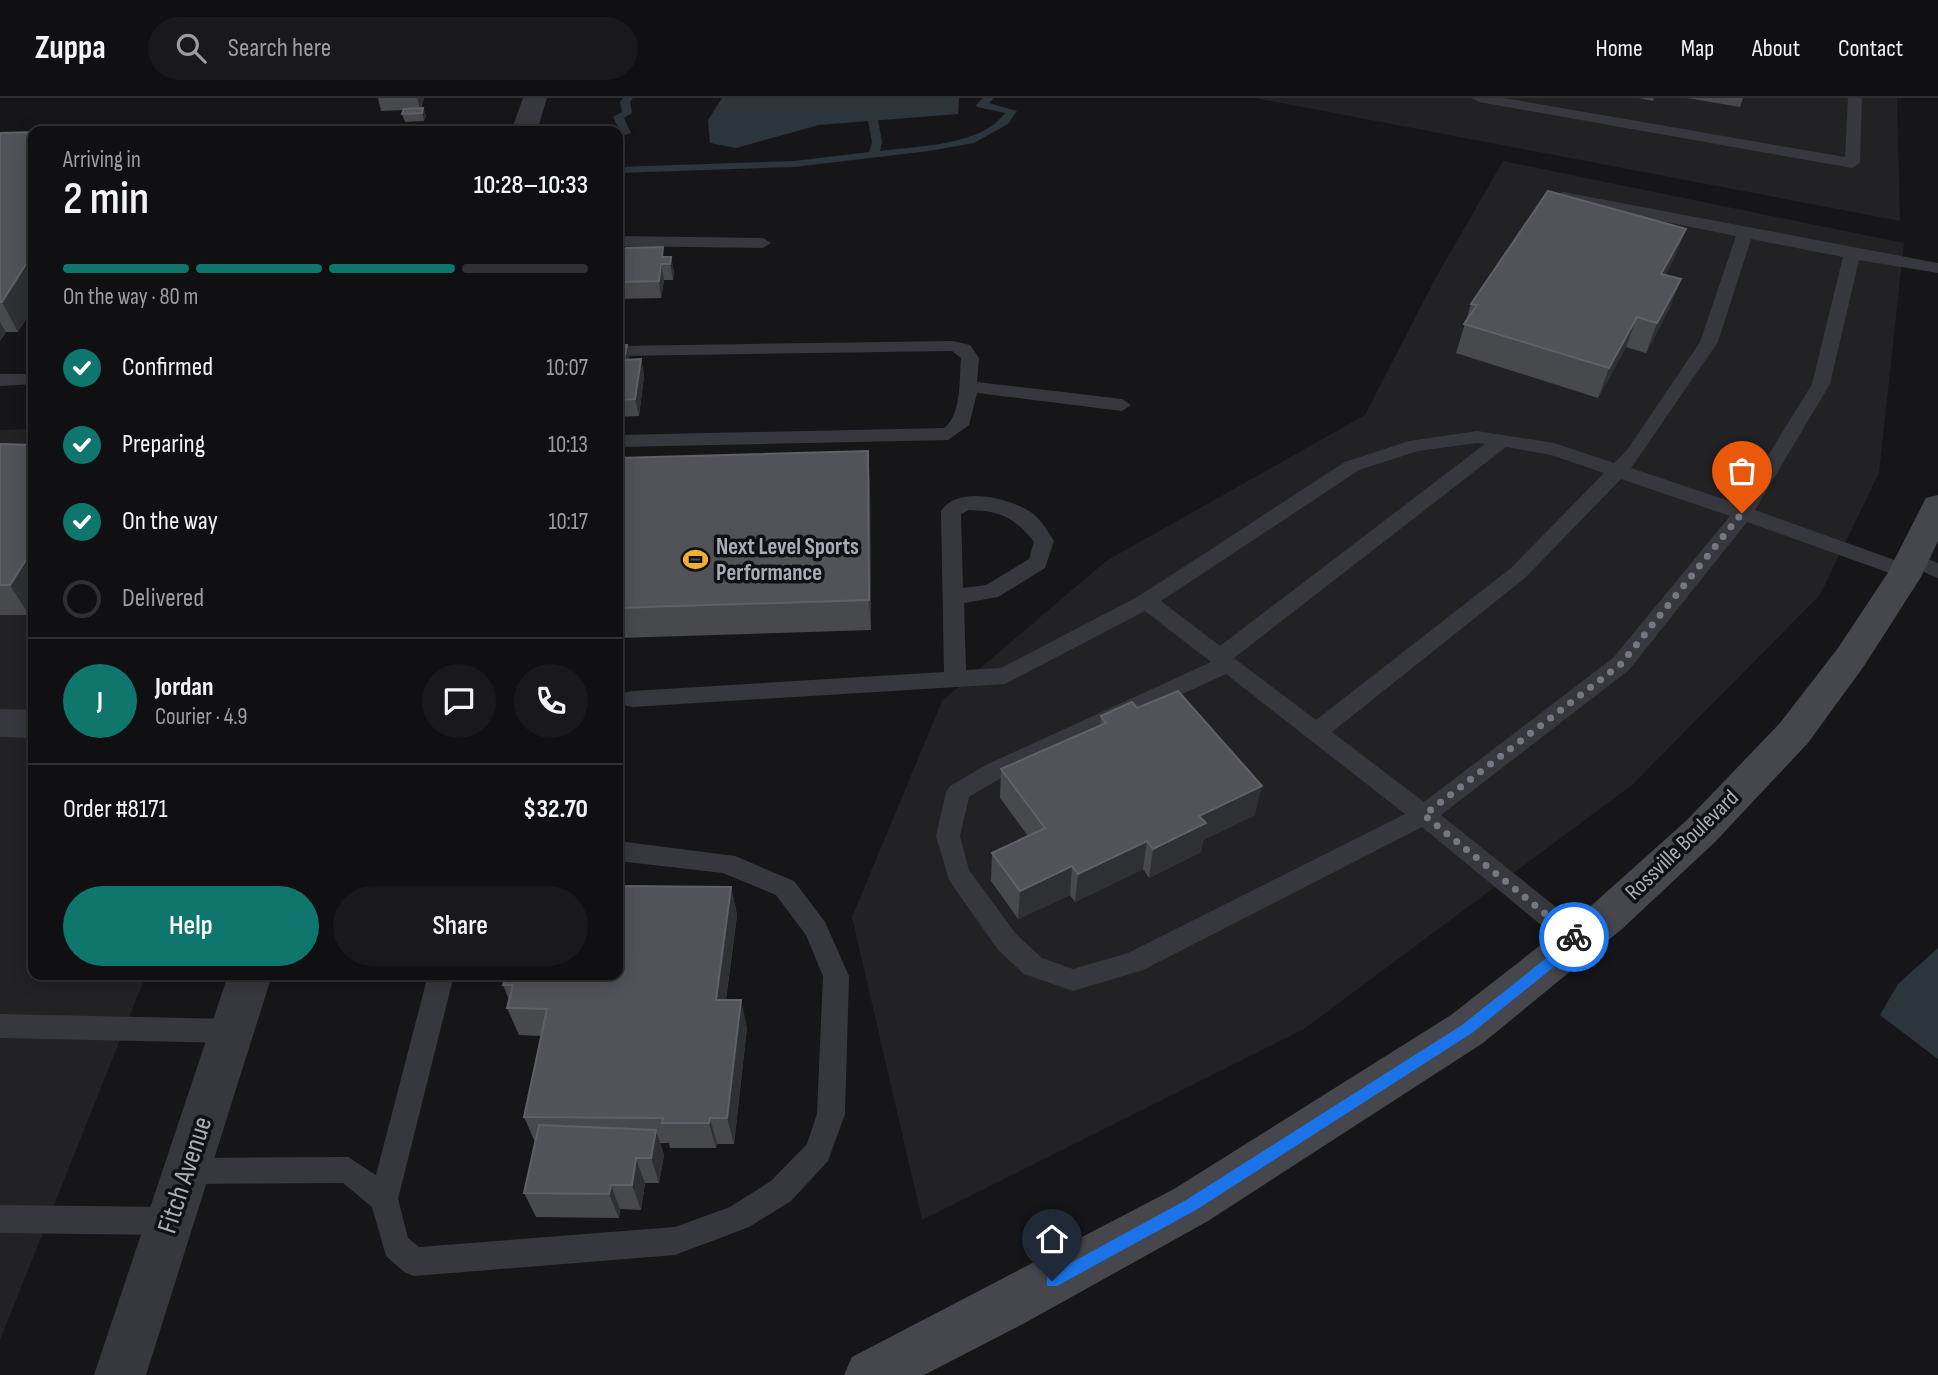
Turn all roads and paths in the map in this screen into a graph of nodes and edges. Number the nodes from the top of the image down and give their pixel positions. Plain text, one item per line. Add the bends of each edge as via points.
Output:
1 (535, 98) edge
2 (1479, 98) edge
3 (1855, 98) edge
4 (526, 126) edge
5 (1563, 197) edge
6 (1745, 233) junction
7 (623, 241) edge
8 (763, 243) dead end
9 (1852, 254) junction
10 (1938, 268) edge
11 (623, 351) edge
12 (28, 379) edge
13 (0, 380) edge
14 (968, 386) junction
15 (1122, 405) dead end
16 (623, 441) edge
17 (1502, 441) junction
18 (1618, 471) junction
19 (1938, 506) edge
20 (1742, 513) junction
21 (1918, 567) edge
22 (953, 597) junction
23 (1146, 601) junction
24 (1223, 661) junction
25 (955, 679) junction
26 (632, 699) dead end
27 (0, 723) edge
28 (28, 723) edge
29 (1316, 732) junction
30 (1424, 815) junction
31 (623, 852) edge
32 (1578, 940) junction
33 (248, 980) edge
34 (440, 980) edge
35 (0, 1026) edge
36 (232, 1031) junction
37 (187, 1171) junction
38 (384, 1199) junction
39 (0, 1219) edge
40 (170, 1221) junction
41 (120, 1375) edge
42 (870, 1375) edge

1 - 4 street
2 - 3 lane via 1852,163
5 - 6 lane
6 - 9 lane
6 - 18 lane via 1709,342
7 - 8 lane
9 - 10 lane
9 - 20 lane via 1821,384
11 - 14 lane via 953,346 964,349 970,358
12 - 13 lane
14 - 15 lane
14 - 16 lane via 960,425 948,434
17 - 18 lane via 1554,449
17 - 23 lane via 1477,437 1416,445 1352,466
17 - 24 lane
18 - 20 lane
18 - 29 lane via 1518,573
19 - 21 main road, Rossville Boulevard
20 - 21 lane
20 - 30 lane via 1621,664
21 - 32 main road, Rossville Boulevard via 1794,733 1701,831
22 - 22 lane via 991,592 1038,563 1044,541 1024,516 991,504 966,503 951,511
22 - 25 lane
23 - 24 lane
23 - 25 lane via 1005,676
24 - 29 lane
24 - 30 lane via 958,792 948,836 958,873 1007,942 1033,966 1073,980 1133,962
25 - 26 lane
27 - 28 street
29 - 30 lane
30 - 32 lane
31 - 38 lane via 726,863 785,888 816,929 836,976 831,1114 818,1152 781,1191 739,1217 675,1241 414,1262 396,1246
32 - 42 main road, Rossville Boulevard via 1467,1029 1191,1205
33 - 36 street, Fitch Avenue
34 - 38 lane
35 - 36 lane
36 - 37 street, Fitch Avenue
37 - 38 lane via 348,1171
37 - 40 street, Fitch Avenue
39 - 40 lane
40 - 41 street, Fitch Avenue

